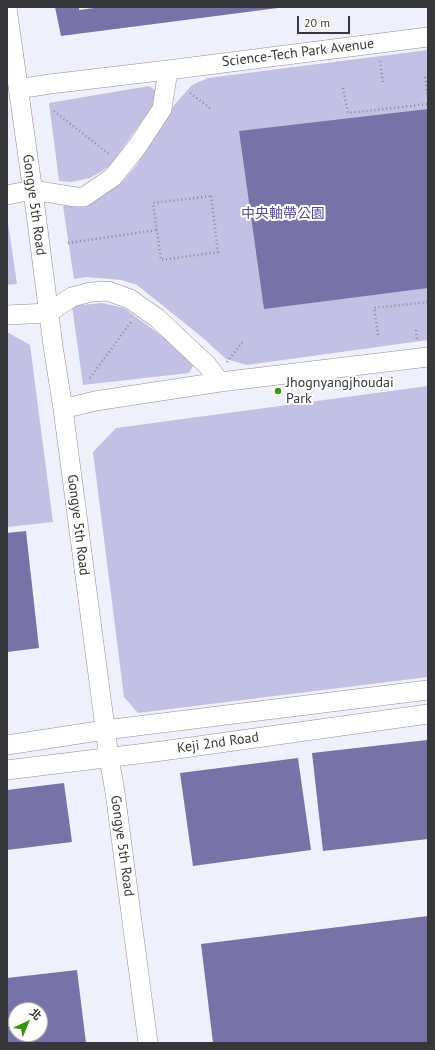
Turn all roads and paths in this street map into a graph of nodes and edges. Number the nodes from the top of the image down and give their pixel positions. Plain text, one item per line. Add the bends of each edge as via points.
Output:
1 (7, 8) edge
2 (428, 37) edge
3 (168, 70) junction
4 (424, 77) dead end
5 (343, 88) dead end
6 (18, 89) junction
7 (190, 93) dead end
8 (428, 97) edge
9 (428, 104) edge
10 (210, 108) dead end
11 (54, 111) dead end
12 (111, 156) dead end
13 (32, 190) junction
14 (7, 195) edge
15 (157, 230) junction
16 (68, 243) dead end
17 (428, 302) edge
18 (48, 313) junction
19 (7, 315) edge
20 (132, 320) dead end
21 (378, 335) dead end
22 (244, 340) dead end
23 (428, 357) edge
24 (227, 363) dead end
25 (90, 378) dead end
26 (220, 382) junction
27 (63, 409) junction
28 (428, 690) edge
29 (428, 714) edge
30 (105, 730) junction
31 (7, 745) edge
32 (109, 758) junction
33 (7, 770) edge
34 (148, 1043) edge

1 - 6 street, Gongye 5th Road
2 - 3 street, Science-Tech Park Avenue
3 - 6 street, Science-Tech Park Avenue
3 - 13 street via 162,109 113,177 84,197
4 - 8 path
5 - 9 path via 348,113
6 - 13 street, Gongye 5th Road
7 - 10 path
11 - 12 path
13 - 14 street
13 - 18 street, Gongye 5th Road
15 - 15 path via 161,260 218,252 211,196 153,203
15 - 16 path
17 - 21 path via 374,308
18 - 19 street
18 - 26 street via 72,297 91,292 108,291 130,299 157,318 190,348
18 - 27 street, Gongye 5th Road
20 - 25 path
22 - 24 path
23 - 26 street
26 - 27 street via 95,401
27 - 30 street, Gongye 5th Road
28 - 30 street, Keji 2nd Road
29 - 32 street, Keji 2nd Road
30 - 31 street, Keji 2nd Road
30 - 32 street, Gongye 5th Road
32 - 33 street, Keji 2nd Road
32 - 34 street, Gongye 5th Road

